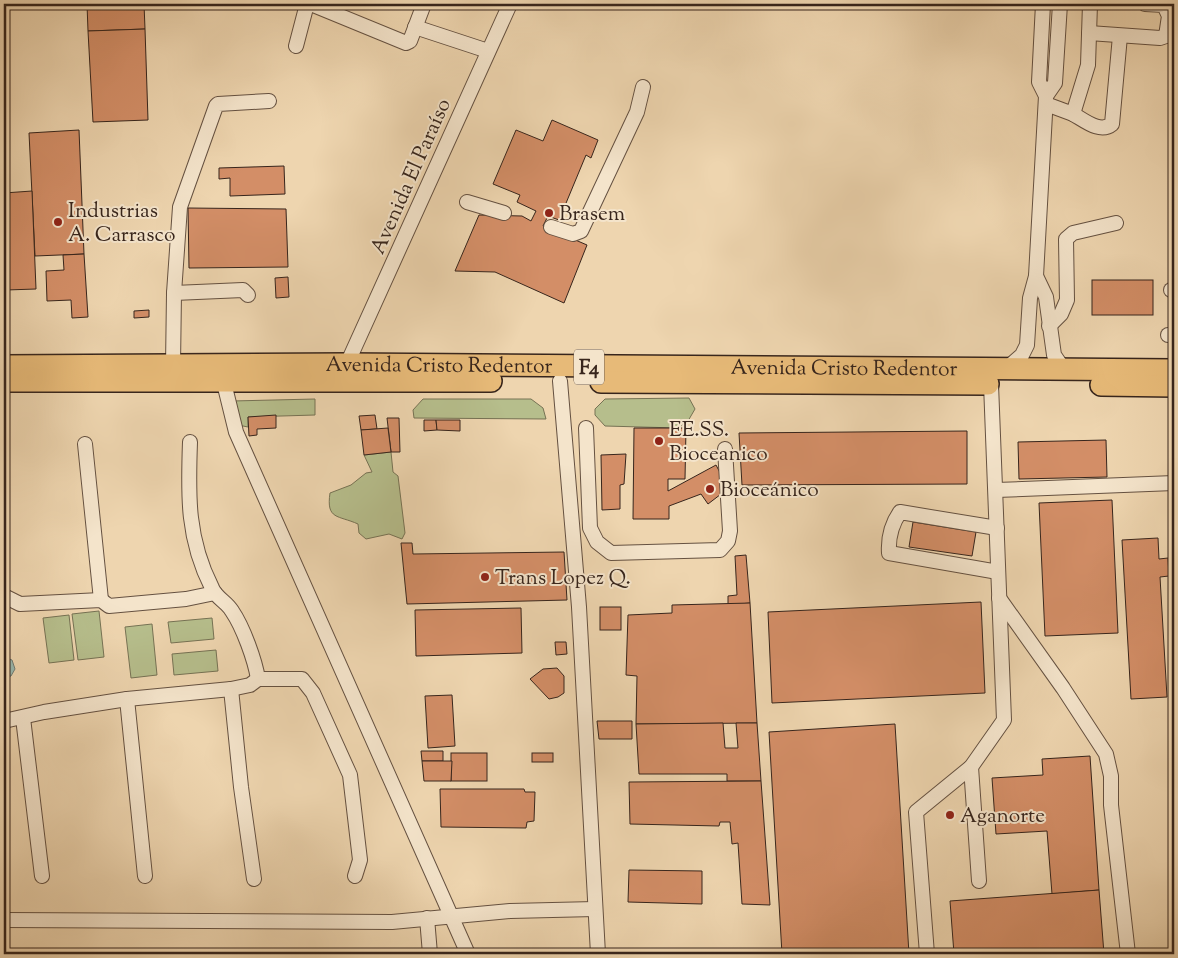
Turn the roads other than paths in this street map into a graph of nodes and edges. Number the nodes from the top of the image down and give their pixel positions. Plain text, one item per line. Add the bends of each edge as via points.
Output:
1 (309, 4) edge
2 (424, 4) edge
3 (510, 4) edge
4 (1060, 4) edge
5 (1090, 4) edge
6 (1145, 4) edge
7 (1043, 10) edge
8 (1060, 18) junction
9 (415, 27) junction
10 (1089, 33) junction
11 (1120, 36) junction
12 (296, 46) dead end
13 (488, 51) junction
14 (643, 87) dead end
15 (1046, 100) junction
16 (268, 101) dead end
17 (1073, 114) junction
18 (467, 202) dead end
19 (504, 213) dead end
20 (1116, 223) dead end
21 (551, 227) dead end
22 (1036, 276) junction
23 (174, 293) junction
24 (248, 294) dead end
25 (1049, 326) junction
26 (347, 364) junction
27 (173, 365) junction
28 (4, 366) edge
29 (1174, 370) edge
30 (1066, 371) junction
31 (998, 377) junction
32 (4, 381) edge
33 (560, 381) junction
34 (224, 383) junction
35 (1174, 386) edge
36 (586, 428) dead end
37 (190, 442) dead end
38 (85, 444) dead end
39 (725, 449) dead end
40 (1174, 483) edge
41 (996, 490) junction
42 (997, 528) junction
43 (998, 572) junction
44 (214, 593) junction
45 (4, 596) edge
46 (999, 598) junction
47 (101, 600) junction
48 (258, 679) junction
49 (231, 689) junction
50 (127, 699) junction
51 (23, 718) junction
52 (4, 721) edge
53 (971, 767) junction
54 (42, 876) dead end
55 (145, 876) dead end
56 (355, 876) dead end
57 (254, 878) dead end
58 (979, 882) dead end
59 (595, 909) junction
60 (450, 915) junction
61 (427, 918) junction
62 (4, 920) edge
63 (430, 954) edge
64 (468, 954) edge
65 (598, 954) edge
66 (926, 954) edge
67 (1128, 954) edge

1 - 9 street via 406,42 410,41
1 - 12 street
2 - 9 street
3 - 13 street, Avenida El Paraíso
4 - 8 street
5 - 10 street
6 - 11 street via 1164,5 1168,16 1166,36
7 - 8 street
7 - 15 street via 1040,82
8 - 15 street via 1055,83
9 - 13 street
10 - 11 street
10 - 17 street via 1088,65
11 - 17 street via 1112,124 1108,128 1100,128
13 - 26 street, Avenida El Paraíso
14 - 21 street via 637,112 581,231 573,234
15 - 17 street
15 - 22 street
16 - 23 street via 216,106 180,207
18 - 19 street
20 - 25 street via 1073,233 1066,239 1067,300 1061,314
22 - 25 street via 1046,297
22 - 31 street via 1030,298 1027,345 1022,355
23 - 24 street via 244,290
23 - 27 street
25 - 30 street via 1054,355
26 - 27 highway, Avenida Cristo Redentor / F4
26 - 31 highway, Avenida Cristo Redentor / F4
27 - 28 highway, Avenida Cristo Redentor / F4
29 - 30 highway, Avenida Cristo Redentor / F4
30 - 31 highway, Avenida Cristo Redentor / F4
31 - 33 highway, Avenida Cristo Redentor / F4
31 - 35 highway, Avenida Cristo Redentor / F4
31 - 41 street
32 - 34 highway, Avenida Cristo Redentor / F4
33 - 34 highway, Avenida Cristo Redentor / F4
33 - 59 street via 578,607
34 - 60 street via 236,432
36 - 39 street via 590,528 597,542 611,553 720,550 725,547 730,531
37 - 44 street via 193,541
38 - 47 street
40 - 41 street
41 - 42 street
42 - 43 street
42 - 43 street via 900,512 888,542 889,553
43 - 46 street
44 - 47 street via 110,606
44 - 48 street via 232,610
45 - 47 street via 20,604
46 - 53 street via 1004,720
46 - 67 street via 1106,754 1111,776 1110,805
48 - 49 street via 250,685
48 - 56 street via 302,679 313,693 350,775 360,860
49 - 50 street
49 - 57 street via 240,787
50 - 51 street
50 - 55 street
51 - 52 street
51 - 54 street
53 - 58 street
53 - 66 street via 916,812
59 - 60 street
59 - 65 street
60 - 61 street
60 - 64 street
61 - 62 street via 392,922
61 - 63 street

